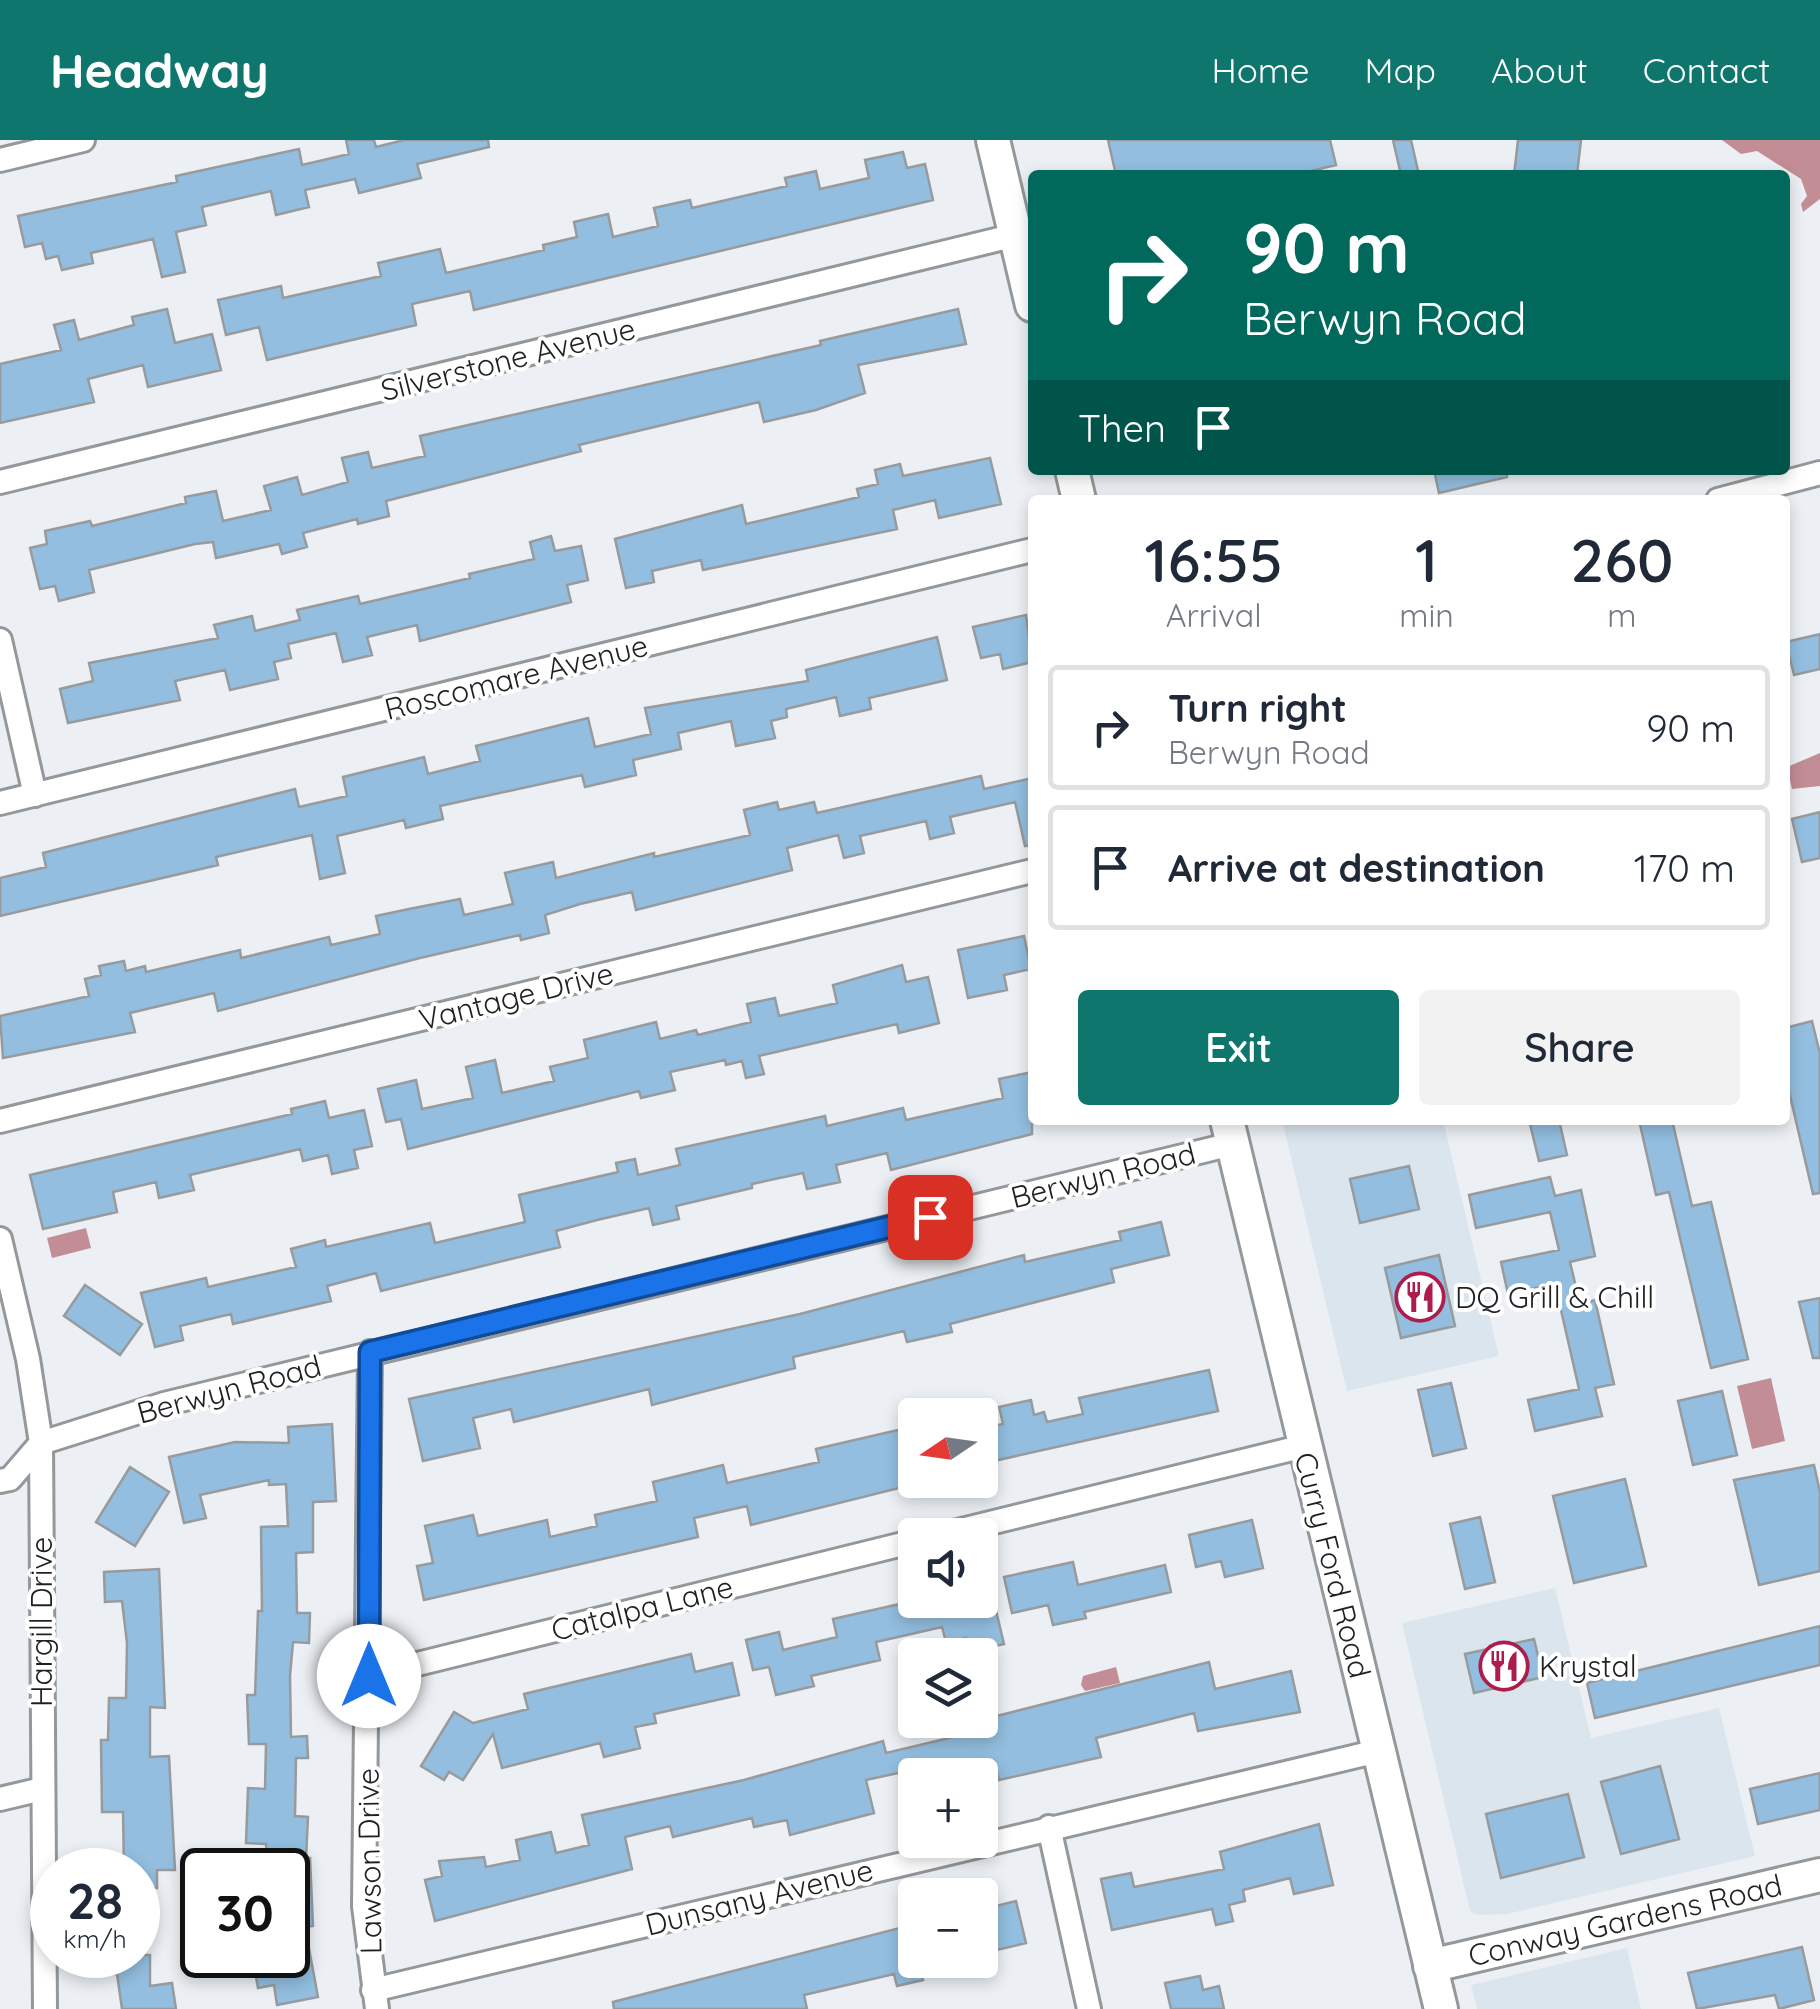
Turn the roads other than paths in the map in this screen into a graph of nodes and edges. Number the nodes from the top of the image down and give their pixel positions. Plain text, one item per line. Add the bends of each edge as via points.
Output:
1 (82, 140) edge
2 (993, 140) edge
3 (0, 160) edge
4 (1016, 235) junction
5 (1028, 288) edge
6 (1820, 473) edge
7 (0, 482) edge
8 (1737, 495) edge
9 (1028, 551) edge
10 (0, 640) edge
11 (35, 795) junction
12 (0, 803) edge
13 (1028, 872) edge
14 (0, 1121) edge
15 (1229, 1132) edge
16 (0, 1239) edge
17 (370, 1352) junction
18 (41, 1443) junction
19 (1304, 1446) junction
20 (0, 1481) edge
21 (998, 1521) edge
22 (898, 1546) edge
23 (369, 1676) junction
24 (1378, 1751) junction
25 (42, 1790) junction
26 (0, 1799) edge
27 (1049, 1827) junction
28 (1820, 1875) edge
29 (1430, 1966) junction
30 (375, 2000) edge
31 (45, 2009) edge
32 (1090, 2009) edge
33 (1441, 2009) edge

1 - 3 street
2 - 4 street
4 - 5 street
4 - 7 street, Silverstone Avenue
6 - 8 street
9 - 11 street, Roscomare Avenue
10 - 11 street
11 - 12 street, Roscomare Avenue
13 - 14 street, Vantage Drive
15 - 17 street, Berwyn Road
15 - 19 street, Curry Ford Road
16 - 18 street, Hargill Drive
17 - 18 street, Berwyn Road
17 - 23 street, Lawson Drive
18 - 20 street, Berwyn Road via 10,1479
18 - 25 street, Hargill Drive
19 - 21 street
19 - 24 street, Curry Ford Road
22 - 23 street, Catalpa Lane
23 - 30 street, Lawson Drive via 364,1906
24 - 27 street, Dunsany Avenue
24 - 29 street, Curry Ford Road
25 - 26 street
25 - 31 street, Hargill Drive
27 - 30 street, Dunsany Avenue
27 - 32 street
28 - 29 street, Conway Gardens Road
29 - 33 street, Curry Ford Road

